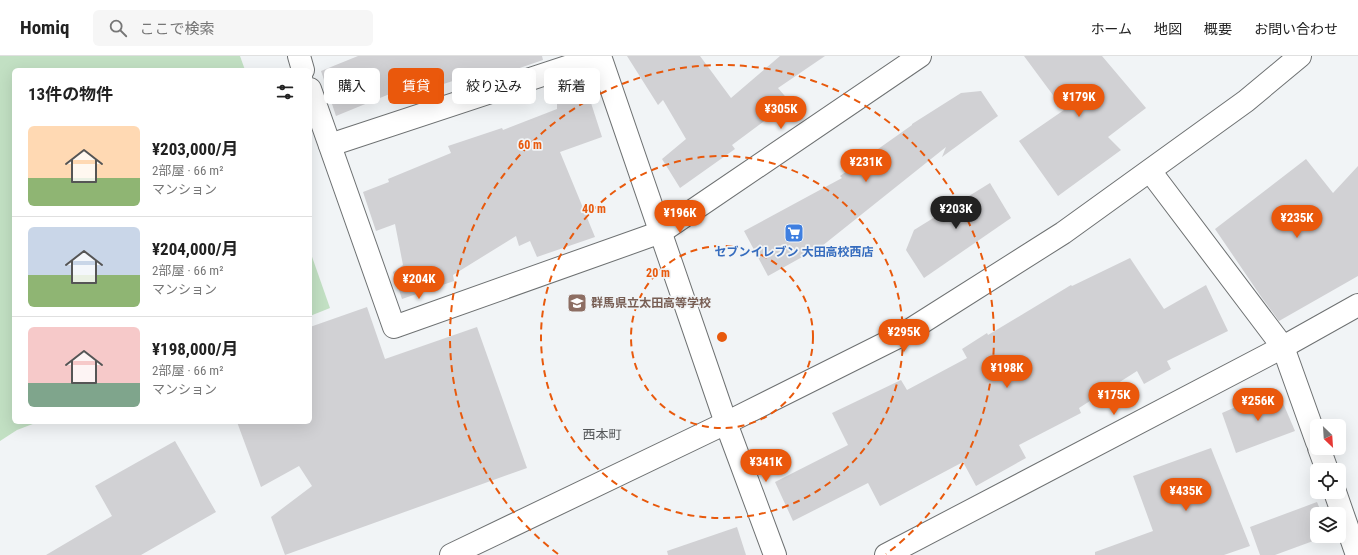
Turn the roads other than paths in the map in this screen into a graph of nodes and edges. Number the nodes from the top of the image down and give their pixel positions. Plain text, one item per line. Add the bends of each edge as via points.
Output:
1 (298, 56) edge
2 (600, 56) edge
3 (920, 56) edge
4 (1300, 56) edge
5 (303, 68) edge
6 (312, 95) edge
7 (330, 145) junction
8 (1150, 171) junction
9 (661, 232) junction
10 (1358, 305) edge
11 (1283, 346) junction
12 (1310, 422) edge
13 (726, 423) junction
14 (1337, 499) edge
15 (1352, 552) edge
16 (451, 555) edge
17 (775, 555) edge
18 (886, 555) edge

1 - 5 street
2 - 7 street
2 - 9 street
3 - 9 street
4 - 8 street via 1246,101
6 - 7 street
7 - 9 street via 394,327
8 - 11 street
8 - 13 street via 1063,233 902,335
9 - 13 street
10 - 11 street
11 - 12 street
11 - 18 street
13 - 16 street
13 - 17 street
14 - 15 street

